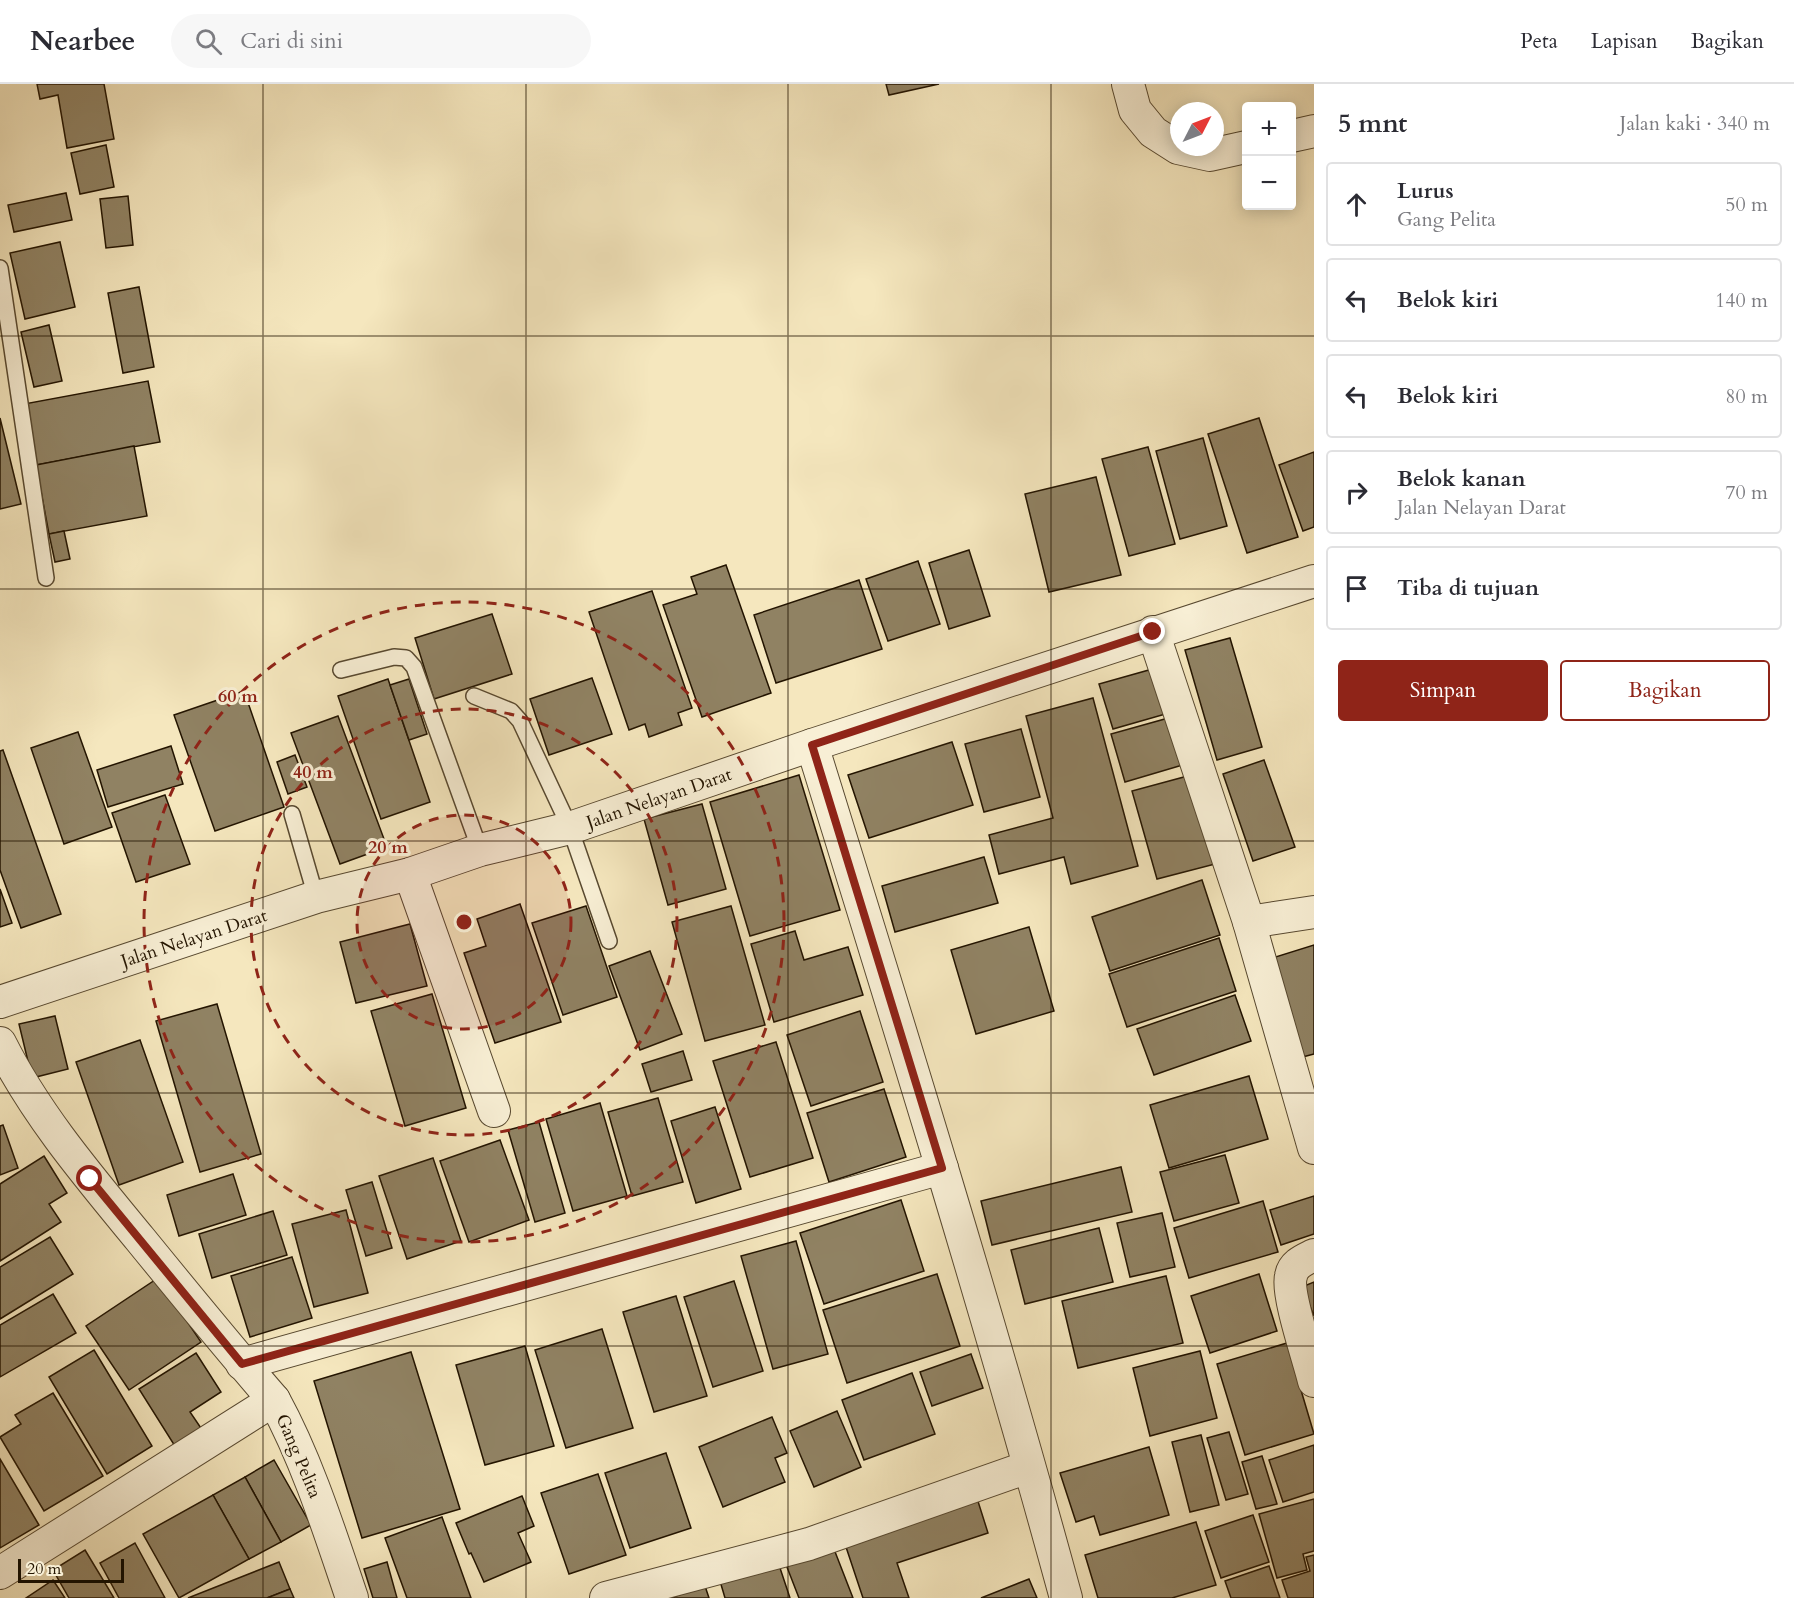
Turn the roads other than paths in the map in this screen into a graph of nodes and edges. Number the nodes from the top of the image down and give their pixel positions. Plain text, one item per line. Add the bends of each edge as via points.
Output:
1 (1128, 84) edge
2 (1314, 131) edge
3 (1296, 135) edge
4 (1242, 148) edge
5 (0, 268) edge
6 (46, 578) dead end
7 (1314, 581) edge
8 (1153, 632) junction
9 (341, 670) dead end
10 (474, 696) dead end
11 (812, 745) junction
12 (292, 814) dead end
13 (570, 828) junction
14 (480, 850) junction
15 (410, 874) junction
16 (316, 897) junction
17 (1314, 912) edge
18 (1249, 922) junction
19 (609, 941) dead end
20 (0, 1002) edge
21 (0, 1043) edge
22 (494, 1111) dead end
23 (1314, 1148) edge
24 (942, 1168) junction
25 (1314, 1255) edge
26 (242, 1364) junction
27 (1314, 1381) edge
28 (274, 1400) junction
29 (1028, 1467) junction
30 (0, 1573) edge
31 (352, 1598) edge
32 (606, 1598) edge
33 (1066, 1598) edge

1 - 4 street via 1135,110 1153,132 1178,148 1210,155
2 - 3 street
5 - 6 lane
7 - 8 street, Jalan Nelayan Darat
8 - 11 street, Jalan Nelayan Darat
8 - 18 street
9 - 14 lane via 394,657 406,658 414,667
10 - 13 lane via 512,711 520,721
11 - 13 street, Jalan Nelayan Darat
11 - 24 street
12 - 16 lane
13 - 14 street, Jalan Nelayan Darat
13 - 19 lane
14 - 15 street, Jalan Nelayan Darat
15 - 16 street, Jalan Nelayan Darat
15 - 22 street
16 - 20 street, Jalan Nelayan Darat
17 - 18 street
18 - 23 street
21 - 26 street, Gang Pelita via 46,1119 90,1179
24 - 26 street
24 - 29 street
25 - 27 street via 1302,1260 1290,1278 1292,1300
26 - 28 street, Gang Pelita
28 - 30 street
28 - 31 street, Gang Pelita via 327,1524
29 - 32 street via 809,1544
29 - 33 street

